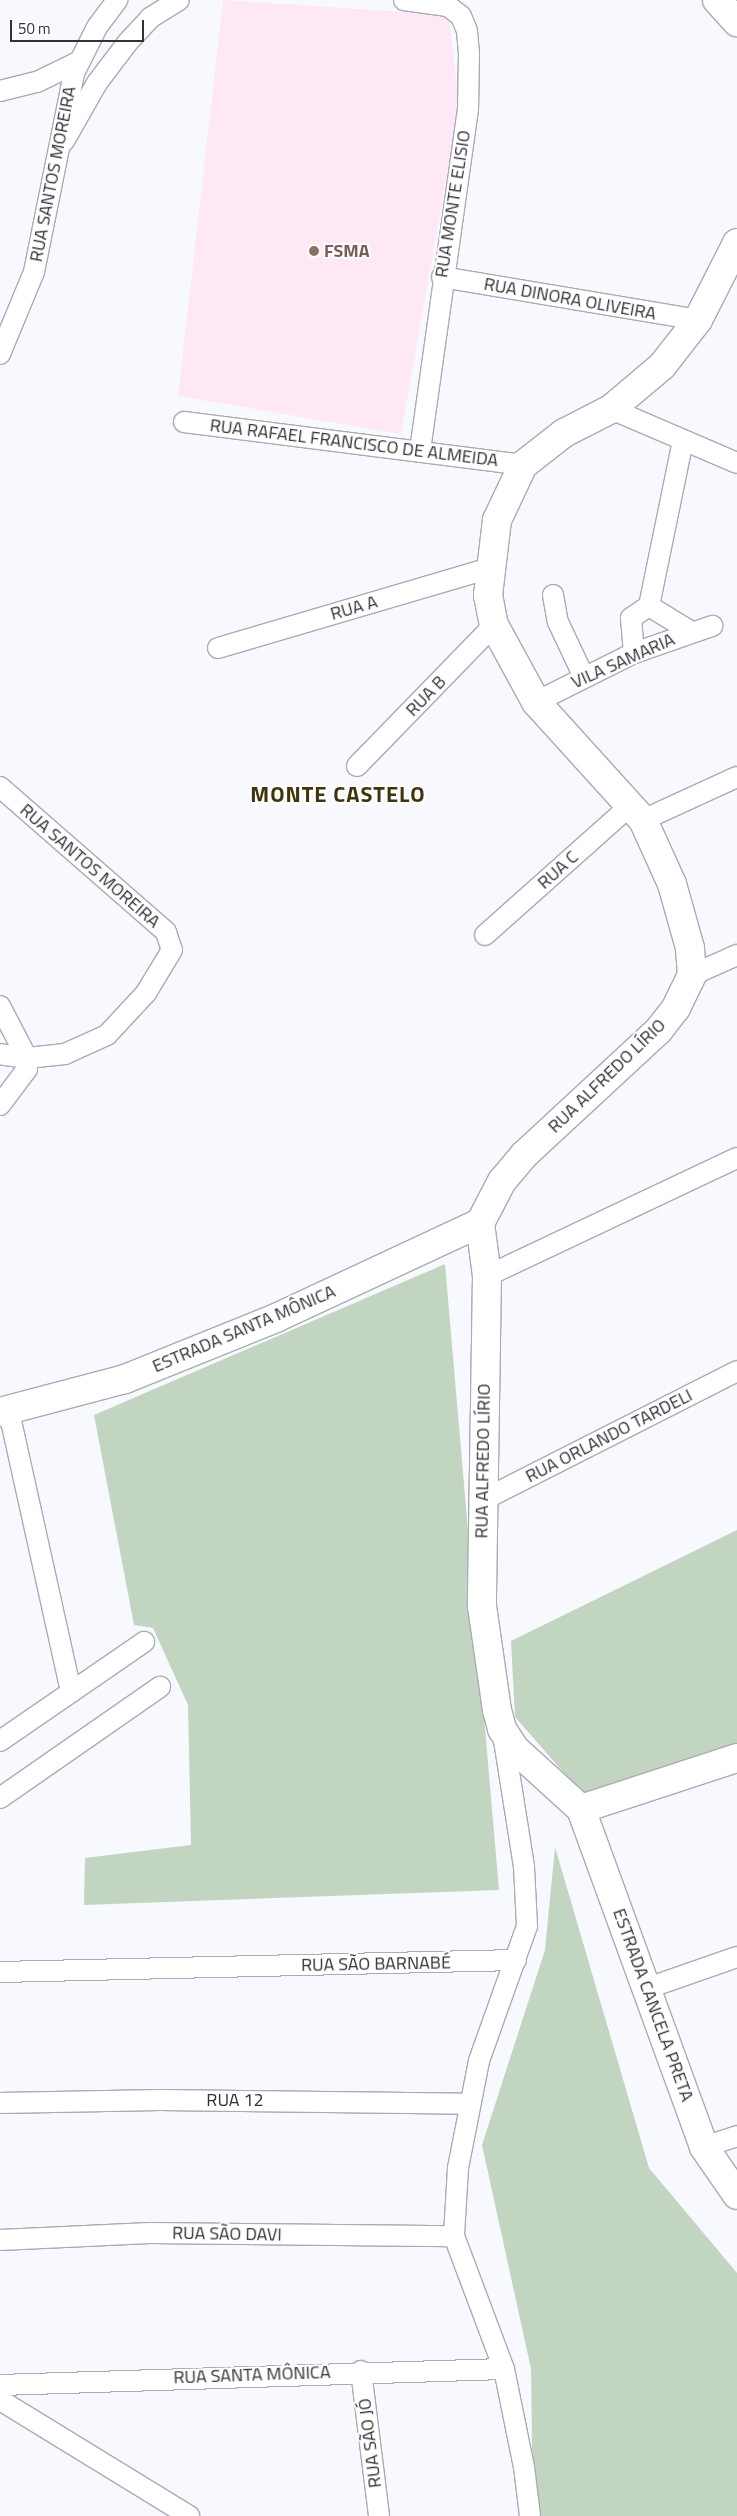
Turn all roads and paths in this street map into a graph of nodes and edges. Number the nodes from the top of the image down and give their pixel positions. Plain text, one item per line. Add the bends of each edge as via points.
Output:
1 (117, 0) edge
2 (179, 0) edge
3 (404, 0) edge
4 (717, 0) edge
5 (737, 22) edge
6 (80, 61) junction
7 (0, 91) edge
8 (55, 160) junction
9 (737, 243) edge
10 (442, 277) junction
11 (698, 320) junction
12 (0, 354) edge
13 (611, 409) junction
14 (184, 422) dead end
15 (683, 441) junction
16 (420, 452) junction
17 (737, 463) edge
18 (523, 465) junction
19 (489, 568) junction
20 (553, 594) dead end
21 (649, 606) junction
22 (494, 625) junction
23 (712, 626) dead end
24 (690, 631) junction
25 (218, 648) dead end
26 (634, 653) junction
27 (584, 677) junction
28 (536, 702) junction
29 (357, 766) dead end
30 (737, 777) edge
31 (0, 787) edge
32 (637, 813) junction
33 (485, 935) dead end
34 (737, 955) edge
35 (692, 975) junction
36 (0, 1006) edge
37 (0, 1054) edge
38 (27, 1058) junction
39 (0, 1105) edge
40 (737, 1158) edge
41 (480, 1223) junction
42 (487, 1276) junction
43 (737, 1372) edge
44 (4, 1412) edge
45 (481, 1501) junction
46 (144, 1642) dead end
47 (160, 1686) dead end
48 (71, 1692) junction
49 (502, 1729) junction
50 (0, 1740) edge
51 (737, 1758) edge
52 (0, 1798) edge
53 (581, 1809) junction
54 (737, 1958) edge
55 (516, 1960) junction
56 (0, 1972) edge
57 (648, 1988) junction
58 (0, 2103) edge
59 (470, 2104) junction
60 (737, 2136) edge
61 (704, 2146) junction
62 (737, 2195) edge
63 (454, 2236) junction
64 (0, 2240) edge
65 (504, 2369) junction
66 (361, 2371) junction
67 (0, 2385) edge
68 (0, 2400) edge
69 (189, 2516) edge
70 (379, 2516) edge
71 (530, 2516) edge

1 - 6 street, RUA SANTOS MOREIRA via 97,27
2 - 8 street via 150,18 128,42 97,83
3 - 10 street, RUA MONTE ELISIO via 448,6 461,16 467,31 468,109
4 - 5 main road
6 - 7 street via 37,82
6 - 8 street, RUA SANTOS MOREIRA via 66,102
8 - 12 street, RUA SANTOS MOREIRA via 34,272
9 - 11 main road
10 - 11 street, RUA DINORA OLIVEIRA
10 - 16 street, RUA MONTE ELISIO
11 - 13 main road via 662,366
13 - 15 street
13 - 18 main road via 564,433
14 - 16 street, RUA RAFAEL FRANCISCO DE ALMEIDA
15 - 17 street
15 - 21 street
16 - 18 street, RUA RAFAEL FRANCISCO DE ALMEIDA
18 - 19 main road via 497,520
19 - 22 main road via 488,595
19 - 25 street, RUA A
20 - 27 street via 558,622
21 - 24 street
21 - 26 street via 631,618
22 - 28 main road
22 - 29 street, RUA B
23 - 24 street, VILA SAMARIA
24 - 26 street, VILA SAMARIA
26 - 27 street, VILA SAMARIA
27 - 28 street, VILA SAMARIA
28 - 32 main road
30 - 32 street, RUA C
31 - 38 street, RUA SANTOS MOREIRA via 166,932 172,950 140,1000 107,1035 65,1054
32 - 33 street, RUA C
32 - 35 main road via 672,884 690,948
34 - 35 street
35 - 41 main road, RUA ALFREDO LÍRIO via 676,1008 659,1030 524,1155 502,1181
36 - 38 street
37 - 38 street
38 - 39 street via 23,1080
40 - 42 street
41 - 42 main road, RUA ALFREDO LÍRIO
41 - 44 main road, ESTRADA SANTA MÔNICA via 276,1318 125,1379
42 - 45 main road, RUA ALFREDO LÍRIO
43 - 45 street, RUA ORLANDO TARDELI
44 - 48 street
45 - 49 main road, RUA ALFREDO LÍRIO via 482,1606
46 - 48 street
47 - 52 street
48 - 50 street
49 - 53 main road, RUA ALFREDO LÍRIO via 515,1749
49 - 55 street via 527,1900 527,1926
51 - 53 main road
53 - 57 main road, ESTRADA CANCELA PRETA
54 - 57 street
55 - 56 street, RUA SÃO BARNABÉ
55 - 59 street via 490,2024
57 - 61 main road, ESTRADA CANCELA PRETA
58 - 59 street, RUA 12 via 169,2100
59 - 63 street via 458,2168
60 - 61 street
61 - 62 main road, ESTRADA CANCELA PRETA
63 - 64 street, RUA SÃO DAVI via 150,2233
63 - 65 street
65 - 66 street, RUA SANTA MÔNICA
65 - 71 street via 524,2467
66 - 67 street, RUA SANTA MÔNICA
66 - 70 street, RUA SÃO JÓ
68 - 69 street

